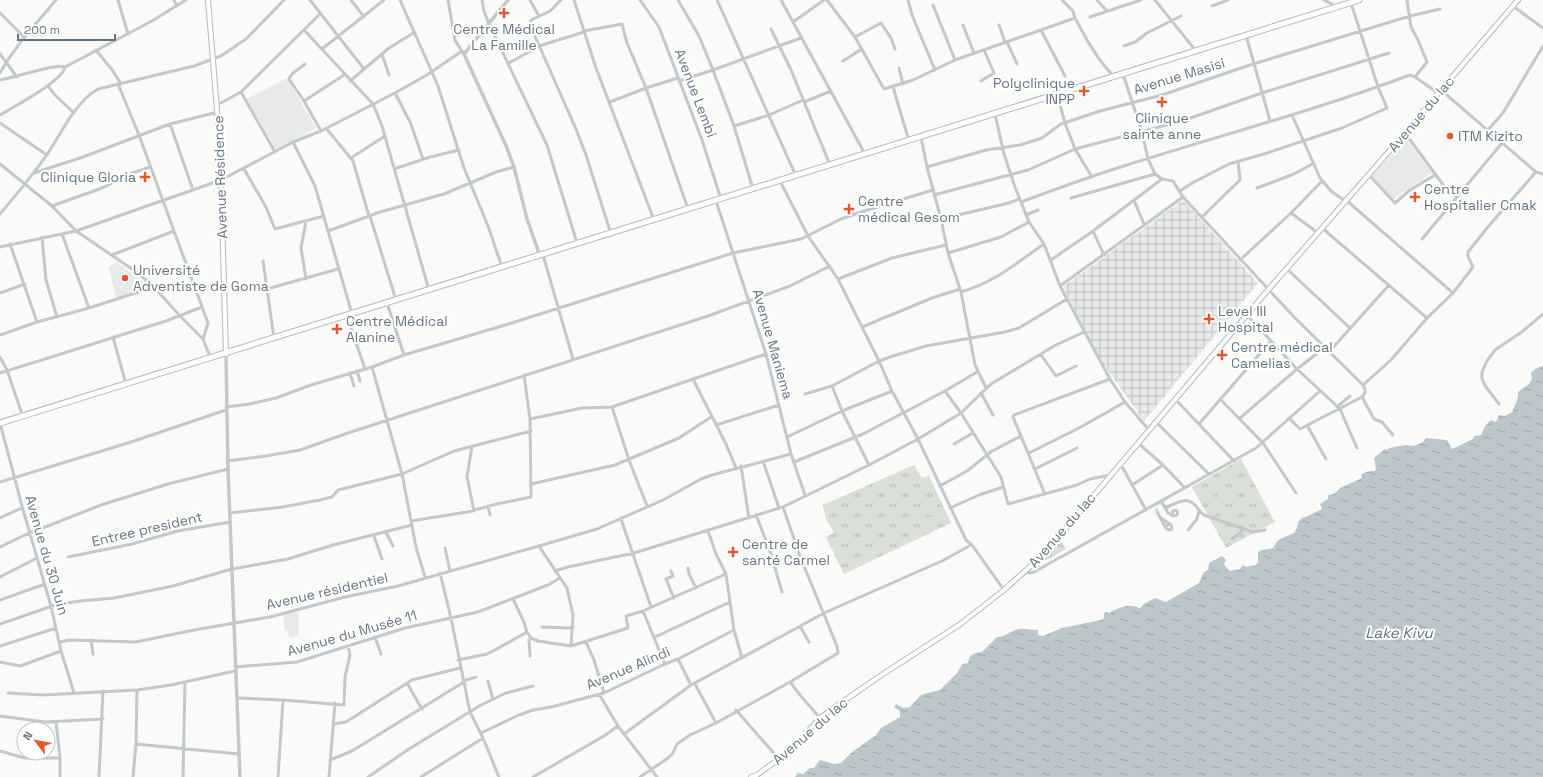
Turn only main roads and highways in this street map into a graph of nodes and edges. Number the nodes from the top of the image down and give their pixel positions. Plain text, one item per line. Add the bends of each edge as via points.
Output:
1 (208, 0) edge
2 (1359, 0) edge
3 (1518, 0) edge
4 (1351, 1) edge
5 (226, 354) junction
6 (0, 423) edge
7 (751, 777) edge

1 - 5 main road, Avenue Résidence via 218,112
2 - 4 highway
3 - 7 main road, Avenue du lac via 1176,400 1026,571 949,632 820,718 779,759
4 - 5 highway
5 - 6 highway

